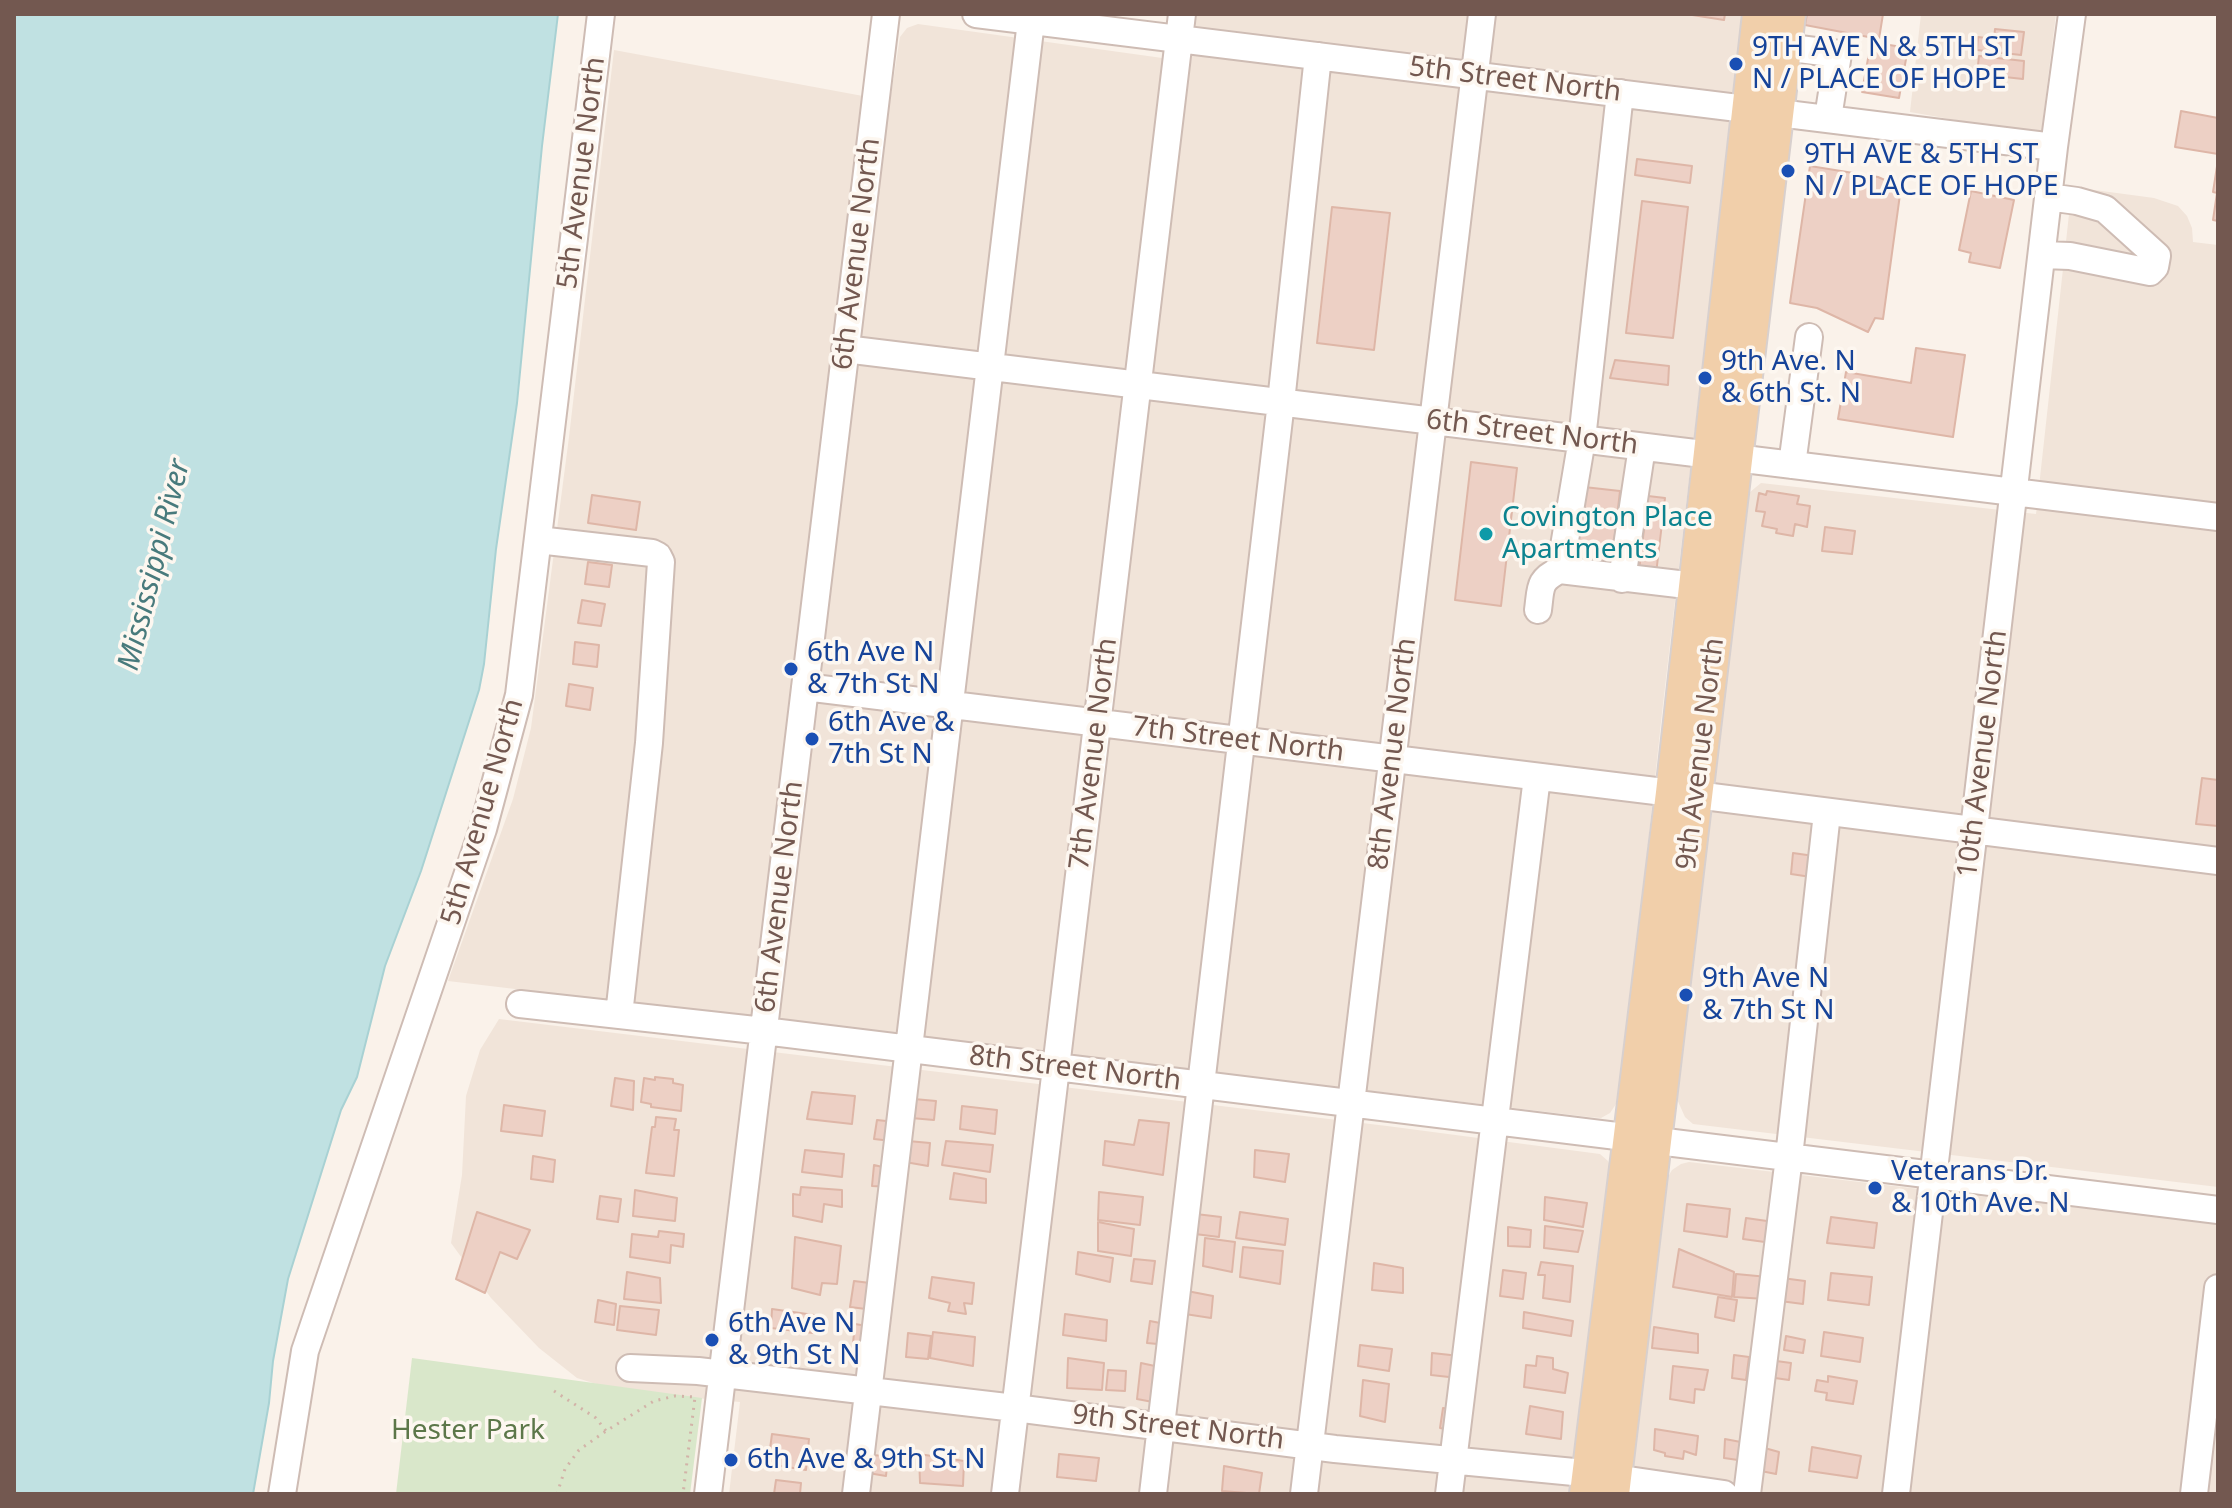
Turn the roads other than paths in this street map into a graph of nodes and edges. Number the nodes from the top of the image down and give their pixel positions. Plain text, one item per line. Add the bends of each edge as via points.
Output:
1 (601, 14) edge
2 (886, 14) edge
3 (976, 14) edge
4 (1482, 14) edge
5 (1759, 14) edge
6 (1789, 14) edge
7 (2072, 14) edge
8 (1031, 21) junction
9 (1181, 26) edge
10 (1784, 47) junction
11 (1318, 56) junction
12 (1474, 75) junction
13 (1620, 93) junction
14 (1762, 111) junction
15 (1828, 118) junction
16 (2054, 147) junction
17 (2048, 197) junction
18 (2042, 255) junction
19 (1809, 337) dead end
20 (845, 349) junction
21 (991, 367) junction
22 (1138, 385) junction
23 (1281, 402) junction
24 (1433, 421) junction
25 (1582, 439) junction
26 (1642, 447) junction
27 (1723, 458) junction
28 (1792, 465) junction
29 (2014, 492) junction
30 (2218, 517) edge
31 (538, 540) junction
32 (1560, 570) junction
33 (1622, 579) junction
34 (1695, 586) junction
35 (1538, 610) dead end
36 (805, 687) junction
37 (949, 705) junction
38 (1097, 723) junction
39 (1240, 740) junction
40 (1392, 759) junction
41 (1537, 777) junction
42 (1684, 794) junction
43 (1827, 813) junction
44 (1974, 831) junction
45 (2218, 861) edge
46 (520, 1004) dead end
47 (619, 1015) junction
48 (764, 1031) junction
49 (908, 1049) junction
50 (1056, 1067) junction
51 (1202, 1085) junction
52 (1351, 1103) junction
53 (1494, 1121) junction
54 (1642, 1139) junction
55 (1789, 1157) junction
56 (1933, 1175) junction
57 (2218, 1210) edge
58 (2218, 1288) edge
59 (630, 1368) dead end
60 (722, 1374) junction
61 (868, 1391) junction
62 (1015, 1408) junction
63 (1160, 1426) junction
64 (1310, 1445) junction
65 (1453, 1460) junction
66 (1601, 1485) edge
67 (282, 1494) edge
68 (708, 1494) edge
69 (856, 1494) edge
70 (1005, 1494) edge
71 (1153, 1494) edge
72 (1304, 1494) edge
73 (1449, 1494) edge
74 (1724, 1494) edge
75 (1747, 1494) edge
76 (1896, 1494) edge
77 (2194, 1494) edge

1 - 31 street, 5th Avenue North
2 - 20 street, 6th Avenue North
3 - 8 street, 5th Street North
4 - 12 street, 8th Avenue North
5 - 14 main road, 9th Avenue North
6 - 10 main road, 9th Avenue North
7 - 16 street, 10th Avenue North
8 - 9 street, 5th Street North
8 - 21 street
9 - 11 street, 5th Street North
9 - 22 street, 7th Avenue North
10 - 14 main road, 9th Avenue North
10 - 15 street via 1838,54
11 - 12 street, 5th Street North
11 - 23 street
12 - 13 street, 5th Street North
12 - 24 street, 8th Avenue North
13 - 14 street, 5th Street North
13 - 25 street
14 - 15 street, 5th Street North
14 - 27 main road, 9th Avenue North
15 - 16 street, 5th Street North
16 - 17 street, 10th Avenue North
17 - 18 street, 10th Avenue North
17 - 18 street via 2105,209 2157,256 2150,272
18 - 29 street, 10th Avenue North
19 - 28 street
20 - 21 street, 6th Street North
20 - 36 street, 6th Avenue North
21 - 22 street, 6th Street North
21 - 37 street
22 - 23 street, 6th Street North
22 - 38 street, 7th Avenue North
23 - 24 street, 6th Street North
23 - 39 street
24 - 25 street, 6th Street North
24 - 40 street, 8th Avenue North
25 - 26 street, 6th Street North
25 - 32 street
26 - 27 street, 6th Street North
26 - 33 street
27 - 28 street, 6th Street North
27 - 34 main road, 9th Avenue North
27 - 42 main road, 9th Avenue North
28 - 29 street, 6th Street North
29 - 30 street, 6th Street North
29 - 44 street, 10th Avenue North
31 - 47 street via 652,553 661,562 649,743
31 - 67 street, 5th Avenue North via 519,695 505,754 305,1351
32 - 33 street
32 - 35 street via 1541,584
33 - 34 street
34 - 42 main road, 9th Avenue North
36 - 37 street, 7th Street North
36 - 48 street, 6th Avenue North
37 - 38 street, 7th Street North
37 - 49 street
38 - 39 street, 7th Street North
38 - 50 street, 7th Avenue North
39 - 40 street, 7th Street North
39 - 51 street
40 - 41 street, 7th Street North
40 - 52 street, 8th Avenue North
41 - 42 street, 7th Street North
41 - 53 street
42 - 43 street, 7th Street North
42 - 54 main road, 9th Avenue North
43 - 44 street, 7th Street North
43 - 55 street
44 - 45 street, 7th Street North
44 - 56 street, 10th Avenue North
46 - 47 street, 8th Street North
47 - 48 street, 8th Street North
48 - 49 street, 8th Street North
48 - 60 street, 6th Avenue North
49 - 50 street, 8th Street North
49 - 61 street
50 - 51 street, 8th Street North
50 - 62 street, 7th Avenue North
51 - 52 street, 8th Street North
51 - 63 street
52 - 53 street, 8th Street North
52 - 64 street, 8th Avenue North
53 - 54 street, 8th Street North
53 - 65 street
54 - 55 street, 8th Street North
54 - 66 main road, 9th Avenue North
55 - 56 street, 8th Street North
55 - 75 street
56 - 57 street, 8th Street North
56 - 76 street, 10th Avenue North
58 - 77 street
59 - 60 street, 9th Street North
60 - 61 street, 9th Street North
60 - 68 street, 6th Avenue North
61 - 62 street, 9th Street North
61 - 69 street
62 - 63 street, 9th Street North
62 - 70 street, 7th Avenue North
63 - 64 street, 9th Street North
63 - 71 street
64 - 65 street, 9th Street North
64 - 72 street, 8th Avenue North
65 - 66 street, 9th Street North
65 - 73 street
66 - 74 street, 9th Street North

